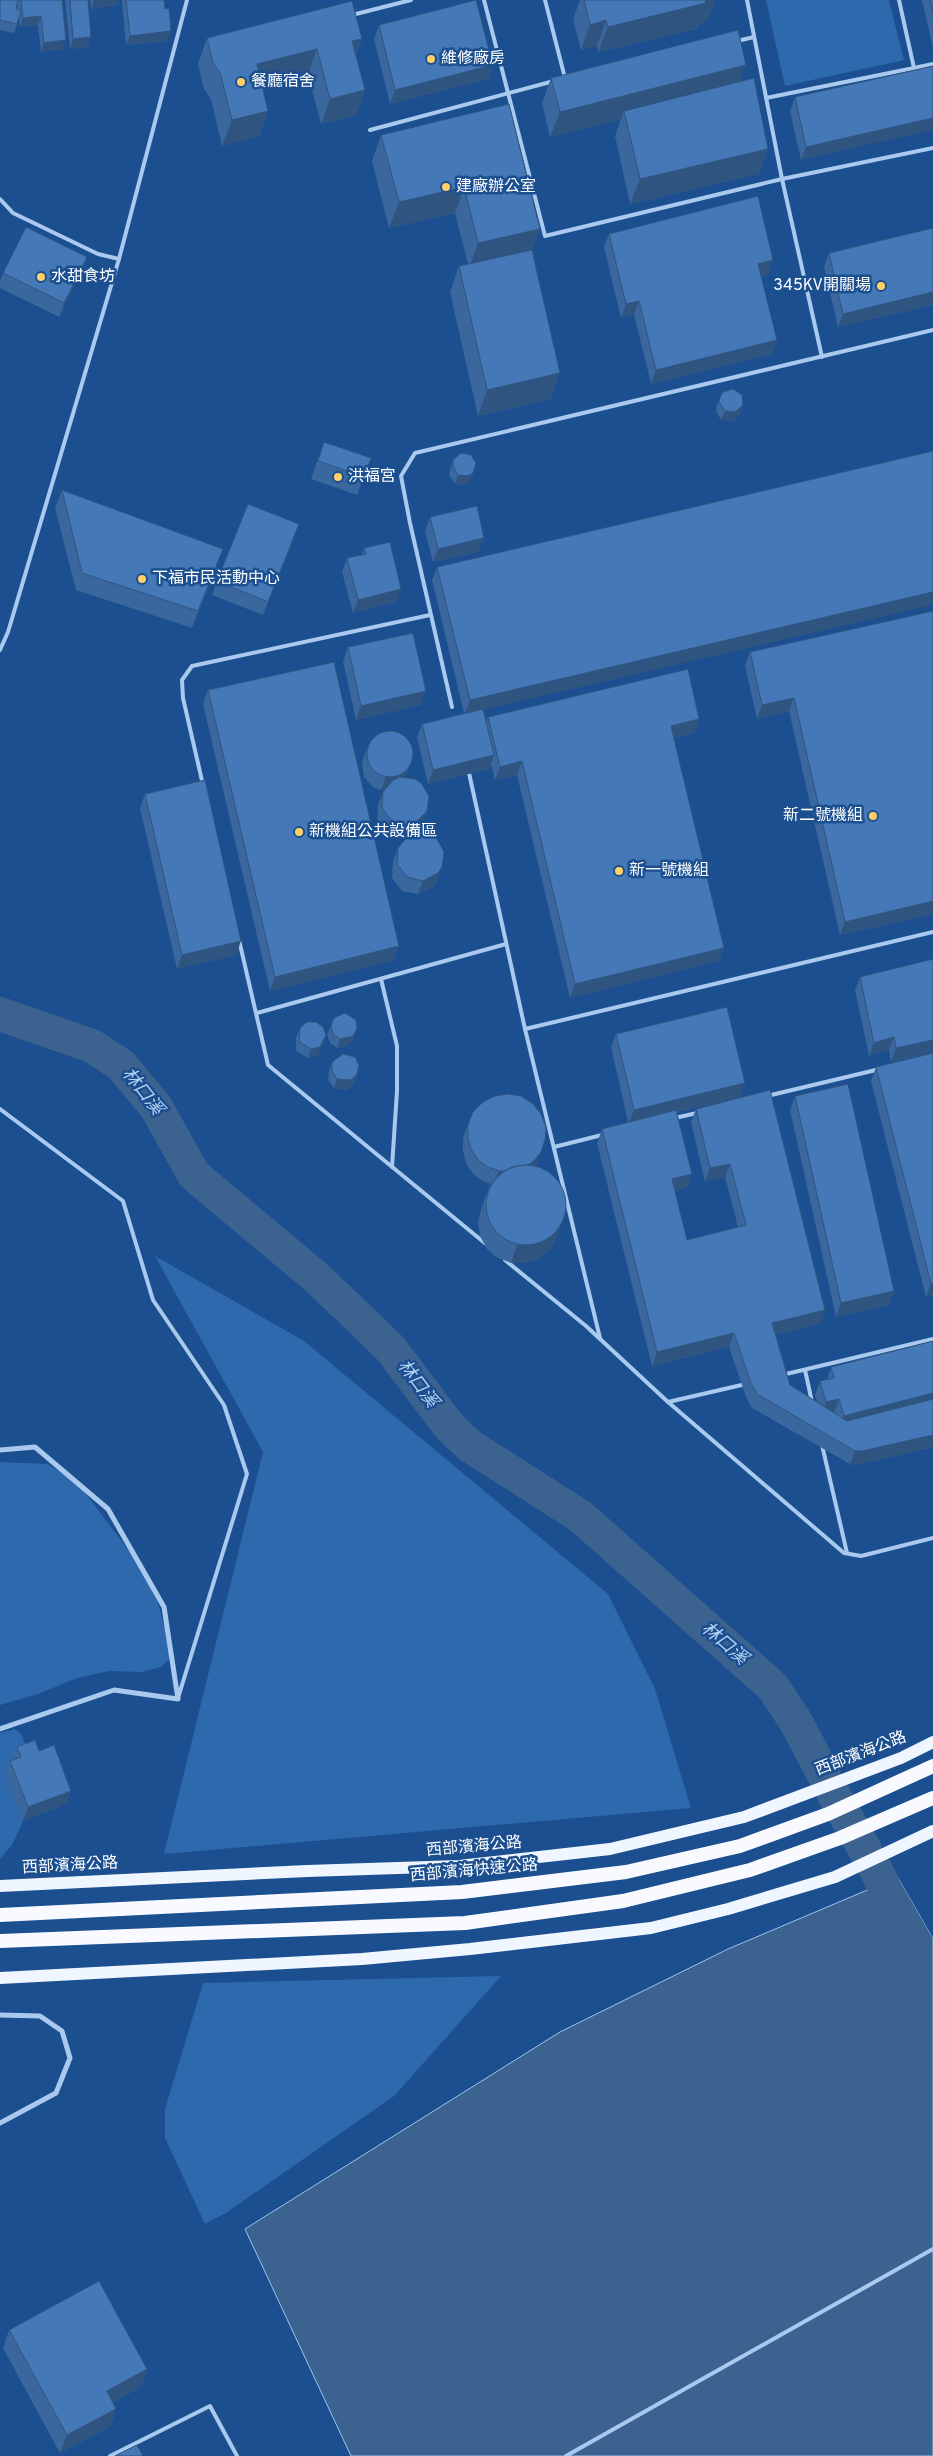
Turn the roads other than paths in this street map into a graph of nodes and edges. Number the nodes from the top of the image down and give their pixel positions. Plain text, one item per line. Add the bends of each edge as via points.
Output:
1 (187, 0) edge
2 (411, 0) edge
3 (484, 0) edge
4 (545, 0) edge
5 (747, 0) edge
6 (899, 0) edge
7 (345, 17) edge
8 (754, 38) junction
9 (735, 42) edge
10 (933, 64) edge
11 (914, 68) junction
12 (574, 76) edge
13 (565, 78) junction
14 (508, 93) junction
15 (766, 98) junction
16 (370, 130) dead end
17 (933, 148) edge
18 (782, 179) junction
19 (0, 199) edge
20 (119, 260) junction
21 (933, 330) edge
22 (822, 357) junction
23 (430, 615) junction
24 (0, 650) edge
25 (452, 707) dead end
26 (462, 771) edge
27 (469, 773) joint
28 (205, 794) edge
29 (933, 932) edge
30 (239, 937) edge
31 (506, 944) junction
32 (381, 979) junction
33 (257, 1014) junction
34 (525, 1029) junction
35 (886, 1068) edge
36 (762, 1097) edge
37 (0, 1109) edge
38 (705, 1111) edge
39 (667, 1120) edge
40 (610, 1133) edge
41 (554, 1147) junction
42 (392, 1166) junction
43 (489, 1246) dead end
44 (504, 1258) edge
45 (600, 1339) junction
46 (933, 1339) edge
47 (805, 1370) junction
48 (777, 1376) edge
49 (750, 1383) edge
50 (668, 1402) junction
51 (814, 1408) edge
52 (820, 1437) edge
53 (0, 1450) edge
54 (933, 1538) edge
55 (847, 1554) junction
56 (178, 1699) junction
57 (0, 1729) edge
58 (933, 1742) edge
59 (933, 1766) edge
60 (933, 1798) edge
61 (933, 1831) edge
62 (0, 1886) edge
63 (0, 1915) edge
64 (0, 1941) edge
65 (0, 1978) edge
66 (0, 2016) edge
67 (0, 2123) edge
68 (933, 2250) edge
69 (110, 2456) edge
70 (237, 2456) edge
71 (566, 2456) edge

1 - 20 lane
2 - 7 lane
3 - 14 lane
4 - 13 lane
5 - 8 lane
6 - 11 lane
8 - 9 lane
8 - 15 lane
10 - 11 lane
11 - 15 lane
12 - 13 lane
13 - 14 lane
14 - 16 lane
14 - 18 lane via 544,236
15 - 18 lane
17 - 18 lane
18 - 22 lane
19 - 20 lane via 13,213 98,254
20 - 24 lane
21 - 22 lane
22 - 23 lane via 415,454 401,476
23 - 25 lane
23 - 28 lane via 192,666 182,680 182,698
26 - 27 street
27 - 31 lane
29 - 34 lane
30 - 33 lane
31 - 32 lane
31 - 34 lane
32 - 33 lane
32 - 42 lane via 397,1046
33 - 42 lane via 268,1065
34 - 41 lane
35 - 36 lane
37 - 56 lane via 123,1201 153,1300 224,1405 247,1474
38 - 39 lane
40 - 41 lane
41 - 45 lane
42 - 43 lane
44 - 45 lane
45 - 50 lane
46 - 47 lane
47 - 48 lane
47 - 51 lane
49 - 50 lane
50 - 55 lane
52 - 55 lane
53 - 56 street via 35,1447 108,1509 164,1607
54 - 55 lane via 861,1556
56 - 57 street via 114,1690
58 - 62 main road, 西部濱海公路 via 901,1758 744,1816 610,1849 459,1866
59 - 63 highway, 西部濱海快速公路 via 828,1814 740,1846 626,1872 462,1892
60 - 64 highway via 840,1838 750,1870 623,1902 465,1923
61 - 65 main road via 835,1877 651,1928 362,1959
66 - 67 street via 40,2016 62,2031 70,2058 56,2093
68 - 71 lane
69 - 70 lane via 210,2406

